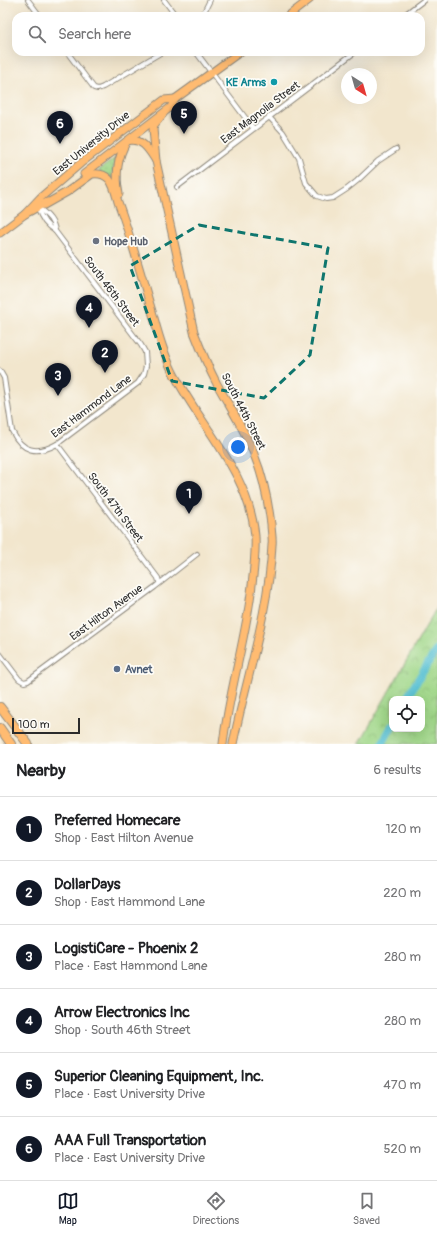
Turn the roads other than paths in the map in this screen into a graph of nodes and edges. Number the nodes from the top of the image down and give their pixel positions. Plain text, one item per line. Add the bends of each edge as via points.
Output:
1 (28, 0) edge
2 (164, 0) edge
3 (210, 0) edge
4 (309, 0) edge
5 (424, 0) edge
6 (37, 12) edge
7 (173, 12) edge
8 (204, 12) edge
9 (293, 12) edge
10 (408, 12) edge
11 (70, 56) edge
12 (155, 56) edge
13 (199, 56) edge
14 (235, 56) edge
15 (350, 56) edge
16 (212, 74) junction
17 (176, 99) junction
18 (163, 114) junction
19 (269, 117) junction
20 (253, 128) junction
21 (120, 133) junction
22 (127, 141) junction
23 (396, 149) dead end
24 (156, 162) junction
25 (177, 187) dead end
26 (39, 205) junction
27 (123, 216) junction
28 (0, 233) edge
29 (146, 366) joint
30 (0, 370) edge
31 (57, 444) junction
32 (197, 554) dead end
33 (159, 582) junction
34 (0, 654) edge
35 (0, 706) edge
36 (1, 730) edge
37 (11, 744) edge
38 (28, 744) edge
39 (222, 744) edge
40 (232, 744) edge

1 - 6 street
2 - 7 street
3 - 8 street
4 - 9 main road
5 - 10 street
11 - 12 street via 94,88 98,89
13 - 16 street
14 - 16 main road, East University Drive
15 - 19 street, East Magnolia Street
16 - 17 main road, East University Drive
16 - 20 street
17 - 18 main road, East University Drive
17 - 21 main road, East University Drive via 164,100
18 - 22 main road, East University Drive
18 - 24 main road, South 44th Street via 153,129
19 - 20 street, East Magnolia Street
19 - 23 street via 299,158 306,183 317,196 326,199 333,198 357,182 378,161
20 - 25 street, East Magnolia Street
21 - 22 main road
21 - 26 main road, East University Drive via 81,163
22 - 24 main road via 137,141 145,146
22 - 26 main road, East University Drive
22 - 27 main road via 117,168
24 - 40 main road, South 44th Street via 194,332 204,358 255,455 269,505 272,544 267,590 255,654
26 - 27 main road via 67,192 89,175 96,173 110,180
26 - 28 main road, East University Drive
26 - 29 street, South 46th Street via 54,225 55,231 141,345 145,352
27 - 39 main road via 159,338 170,366 231,463 252,516 255,553 249,609
29 - 31 street, East Hammond Lane via 138,383
30 - 31 street, East Hammond Lane via 4,378 12,431 22,446 38,451
31 - 33 street, South 47th Street
32 - 33 street, East Hilton Avenue
33 - 34 street, East Hilton Avenue via 28,681 19,679
35 - 38 highway
36 - 37 highway

